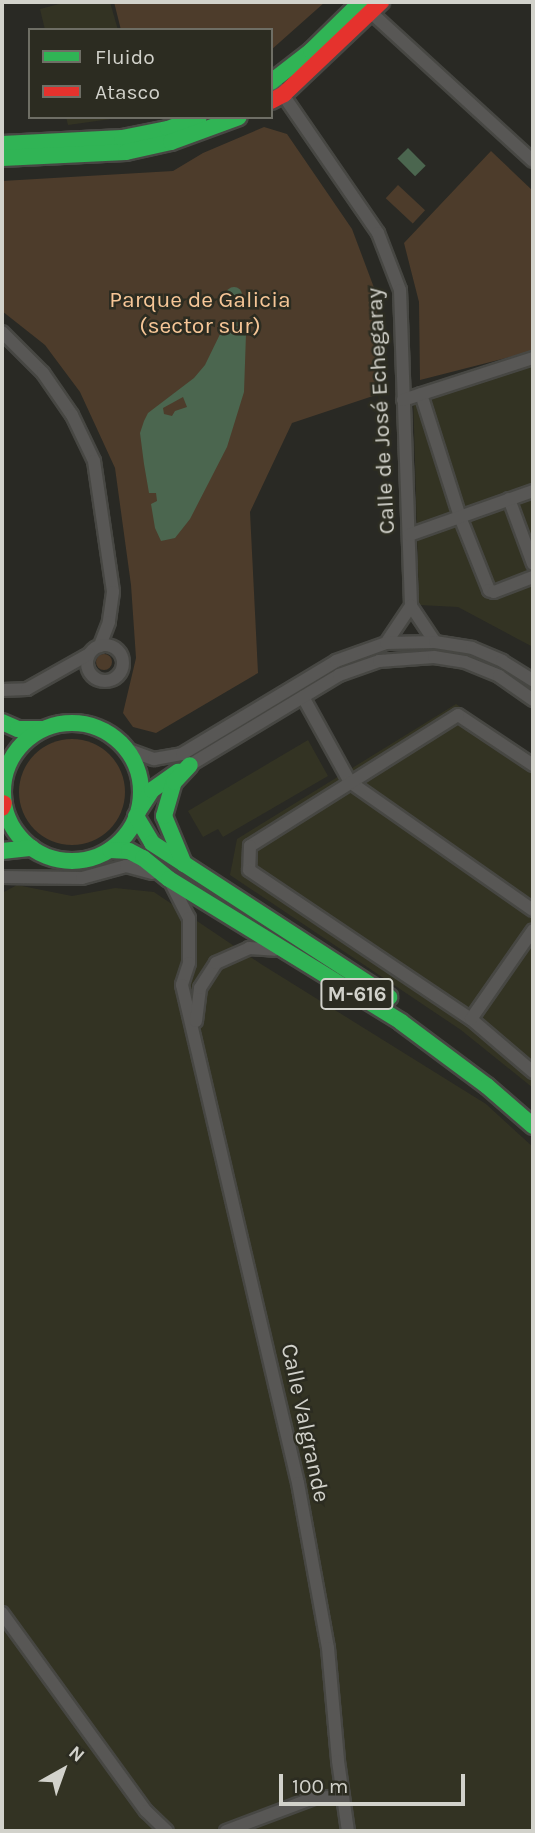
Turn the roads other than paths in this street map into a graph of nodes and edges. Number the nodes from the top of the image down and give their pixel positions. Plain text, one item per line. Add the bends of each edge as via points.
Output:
1 (368, 5) edge
2 (273, 81) edge
3 (278, 98) edge
4 (194, 119) edge
5 (234, 119) edge
6 (2, 144) edge
7 (2, 158) edge
8 (533, 161) edge
9 (2, 332) edge
10 (533, 358) edge
11 (421, 394) junction
12 (402, 400) junction
13 (533, 491) edge
14 (509, 499) junction
15 (460, 517) junction
16 (410, 535) junction
17 (533, 564) edge
18 (533, 578) edge
19 (411, 606) junction
20 (435, 642) junction
21 (386, 643) junction
22 (533, 679) edge
23 (2, 690) edge
24 (303, 696) junction
25 (533, 700) edge
26 (2, 722) edge
27 (42, 729) junction
28 (126, 749) junction
29 (5, 761) edge
30 (190, 765) junction
31 (533, 765) edge
32 (350, 782) junction
33 (3, 805) edge
34 (138, 813) junction
35 (32, 848) junction
36 (110, 850) junction
37 (2, 851) edge
38 (184, 864) junction
39 (2, 877) edge
40 (169, 879) junction
41 (533, 910) edge
42 (533, 930) edge
43 (286, 951) junction
44 (471, 1019) junction
45 (195, 1028) junction
46 (533, 1072) edge
47 (533, 1106) edge
48 (533, 1126) edge
49 (2, 1613) edge
50 (341, 1796) junction
51 (167, 1831) edge
52 (226, 1831) edge
53 (348, 1831) edge

1 - 2 main road
1 - 3 main road
1 - 8 street
3 - 12 street, Calle de José Echegaray via 378,233 400,290
4 - 6 main road via 122,138
5 - 7 main road via 171,142 126,152
9 - 23 street via 43,373 84,436 94,461 113,592 109,622 94,650 27,690
10 - 11 street
11 - 12 street
11 - 15 street
12 - 16 street, Calle de José Echegaray
13 - 14 street
14 - 15 street
14 - 17 street
15 - 16 street
15 - 18 street via 489,590
16 - 19 street, Calle de José Echegaray
19 - 20 street
19 - 21 street
20 - 21 street
20 - 22 street via 488,654
21 - 28 street via 336,661 181,754 154,759
24 - 25 street via 359,666 425,657 484,668
24 - 30 street
24 - 32 street
26 - 27 main road via 18,729
27 - 28 main road via 88,724 109,733
27 - 29 main road
28 - 34 main road via 137,768 141,789
29 - 33 main road
30 - 34 main road via 152,790
30 - 38 main road via 174,782 164,816
31 - 32 street via 458,715
32 - 41 street
32 - 44 street via 250,846 249,870
33 - 35 main road via 19,835
34 - 36 main road
34 - 38 main road, M-616 via 152,843
35 - 36 main road via 70,860
35 - 37 main road
36 - 40 main road, M-616 via 129,851
38 - 47 main road, M-616 via 343,965 450,1040
39 - 40 street via 82,878 126,866
40 - 43 main road, M-616
40 - 45 street, Calle Valgrande via 189,918 189,963 183,985
42 - 44 street
43 - 45 street via 249,948 216,963 200,988
43 - 48 main road, M-616 via 416,1032
44 - 46 street
45 - 50 street, Calle Valgrande via 298,1483 328,1648
49 - 51 street via 146,1811
50 - 52 street via 314,1798
50 - 53 street, Calle Valgrande

